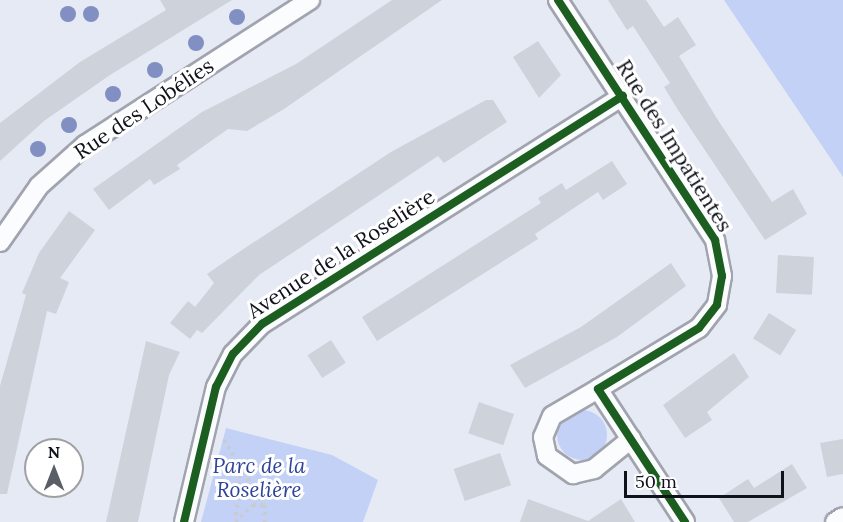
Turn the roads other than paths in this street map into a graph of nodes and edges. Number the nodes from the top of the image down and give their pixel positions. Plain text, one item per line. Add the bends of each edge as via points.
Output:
1 (310, 0) edge
2 (558, 0) edge
3 (623, 96) junction
4 (0, 242) edge
5 (598, 389) junction
6 (631, 440) junction
7 (843, 517) edge
8 (184, 522) edge
9 (685, 522) edge
10 (835, 522) edge

1 - 4 street, Rue des Lobélies via 85,145 39,186
2 - 3 street, Rue des Impatientes
3 - 5 street, Rue des Impatientes via 715,240 722,276 717,305 699,328
3 - 8 street, Avenue de la Roselière via 262,324 233,354 208,414
5 - 6 street
5 - 6 street, Rue des Impatientes via 552,416 543,437 547,456 573,474 594,469
6 - 9 street
7 - 10 street

